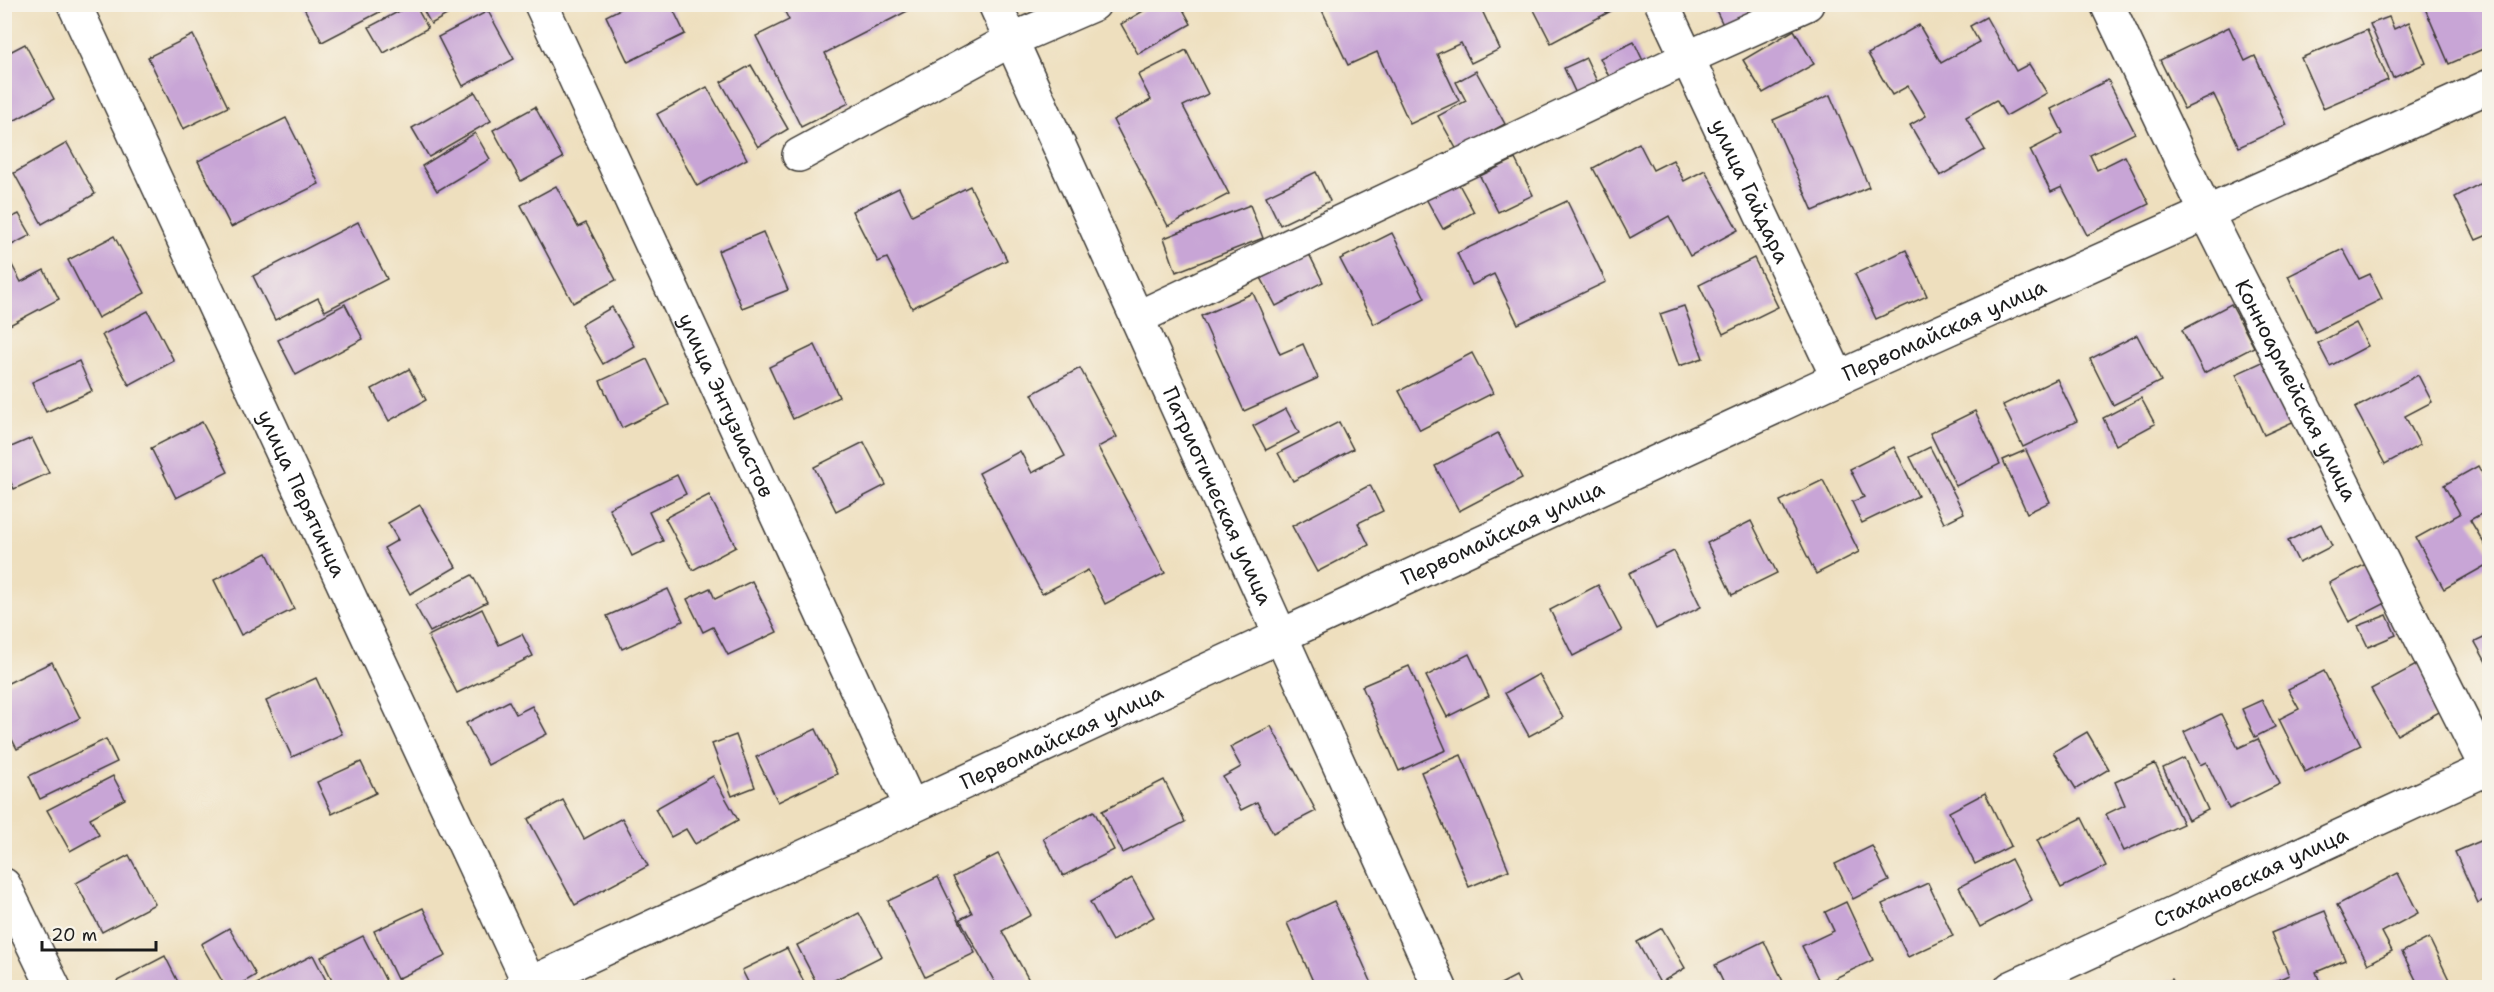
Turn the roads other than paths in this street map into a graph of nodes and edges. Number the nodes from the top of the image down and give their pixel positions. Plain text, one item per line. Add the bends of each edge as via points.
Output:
1 (74, 4) edge
2 (540, 4) edge
3 (995, 4) edge
4 (1094, 4) edge
5 (1662, 4) edge
6 (1807, 4) edge
7 (2107, 4) edge
8 (1011, 40) junction
9 (1687, 58) junction
10 (2490, 86) edge
11 (799, 155) dead end
12 (2207, 214) junction
13 (1137, 318) junction
14 (1838, 378) junction
15 (1281, 636) junction
16 (2489, 770) edge
17 (911, 807) junction
18 (4, 885) edge
19 (524, 985) edge
20 (54, 987) edge
21 (1440, 987) edge
22 (2011, 987) edge

1 - 19 street, улица Перятинца
2 - 17 street, улица Энтузиастов
3 - 8 street, Патриотическая улица
4 - 8 street
5 - 9 street, улица Гайдара
6 - 9 street
7 - 12 street, Конноармейская улица
8 - 11 street
8 - 13 street, Патриотическая улица
9 - 13 street
9 - 14 street, улица Гайдара
10 - 12 street, Первомайская улица
12 - 14 street, Первомайская улица
12 - 16 street, Конноармейская улица
13 - 15 street, Патриотическая улица
14 - 15 street, Первомайская улица
15 - 17 street, Первомайская улица
15 - 21 street, Патриотическая улица
16 - 22 street, Стахановская улица
17 - 19 street, Первомайская улица
18 - 20 street

